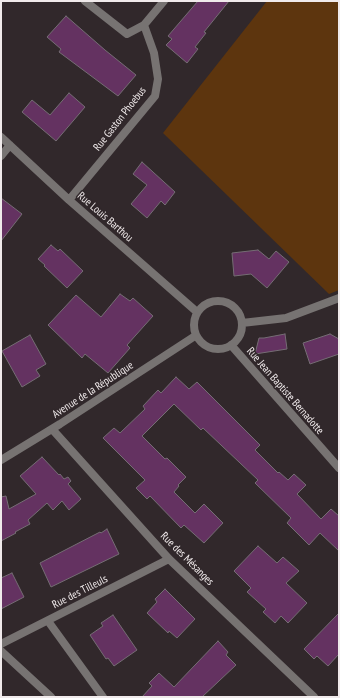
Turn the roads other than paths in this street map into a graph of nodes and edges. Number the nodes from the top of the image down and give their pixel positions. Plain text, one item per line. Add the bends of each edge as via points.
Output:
1 (85, 1) edge
2 (164, 1) edge
3 (144, 25) junction
4 (1, 137) edge
5 (10, 145) junction
6 (1, 156) edge
7 (69, 200) junction
8 (339, 298) edge
9 (197, 312) junction
10 (242, 323) junction
11 (196, 336) junction
12 (231, 345) junction
13 (52, 429) junction
14 (1, 460) edge
15 (339, 468) edge
16 (169, 559) junction
17 (48, 621) junction
18 (1, 644) edge
19 (1, 651) edge
20 (51, 697) edge
21 (104, 697) edge
22 (314, 697) edge

1 - 3 street via 128,34
2 - 3 street
3 - 7 street, Rue Gaston Phoebus via 154,53 157,72 155,96
4 - 5 street, Rue Louis Barthou
5 - 6 street
5 - 7 street, Rue Louis Barthou
7 - 9 street, Rue Louis Barthou
8 - 10 street via 286,318
9 - 10 street via 208,302 223,302 236,309
9 - 11 street via 193,328
10 - 12 street via 240,335
11 - 12 street via 207,348 224,349
11 - 13 street, Avenue de la République
12 - 15 street, Rue Jean Baptiste Bernadotte
13 - 14 street, Avenue de la République
13 - 16 street, Rue des Mésanges
16 - 17 street, Rue des Tilleuls
16 - 22 street, Rue des Mésanges
17 - 18 street, Rue des Tilleuls
17 - 21 street
19 - 20 street

